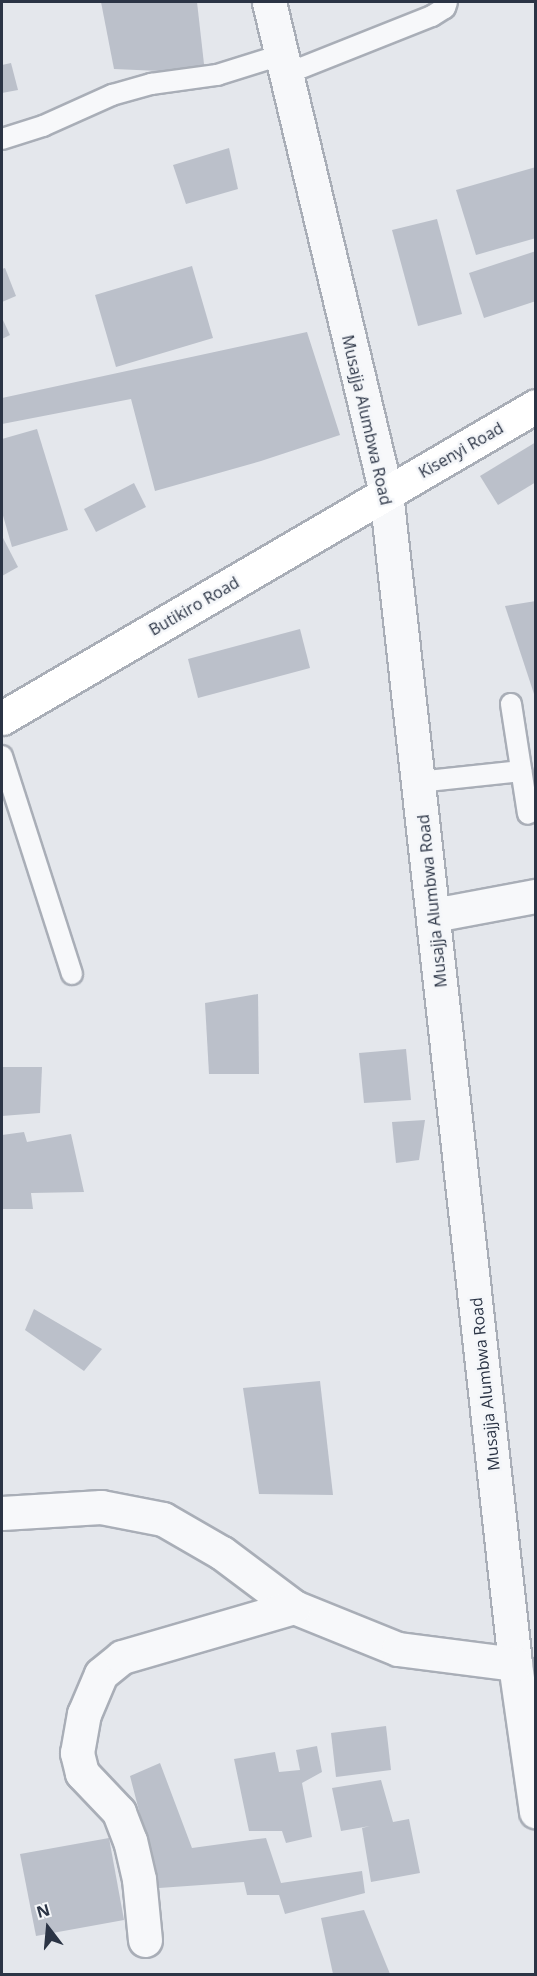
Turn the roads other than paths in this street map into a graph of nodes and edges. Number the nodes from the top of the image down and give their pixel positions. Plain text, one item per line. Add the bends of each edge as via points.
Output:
1 (269, 2) edge
2 (447, 2) edge
3 (284, 65) junction
4 (2, 139) edge
5 (536, 406) edge
6 (386, 493) junction
7 (511, 704) dead end
8 (2, 718) edge
9 (2, 756) edge
10 (521, 771) junction
11 (418, 782) junction
12 (528, 814) dead end
13 (536, 896) edge
14 (434, 915) junction
15 (72, 974) dead end
16 (2, 1513) edge
17 (294, 1607) junction
18 (515, 1664) junction
19 (536, 1812) edge
20 (145, 1940) dead end

1 - 3 street, Musajja Alumbwa Road
2 - 3 lane via 445,8 432,16
3 - 4 lane via 151,84 112,95
3 - 6 street, Musajja Alumbwa Road
5 - 6 main road, Kisenyi Road
6 - 8 main road, Butikiro Road
6 - 11 street, Musajja Alumbwa Road
7 - 10 lane
9 - 15 lane
10 - 11 lane
10 - 12 lane
11 - 14 street, Musajja Alumbwa Road
13 - 14 street
14 - 18 street, Musajja Alumbwa Road
16 - 17 street via 101,1507 163,1519 222,1553
17 - 18 street via 398,1649
17 - 20 street via 122,1657 101,1674 84,1714 77,1753 82,1773 119,1812 130,1841 139,1879
18 - 19 street, Musajja Alumbwa Road

